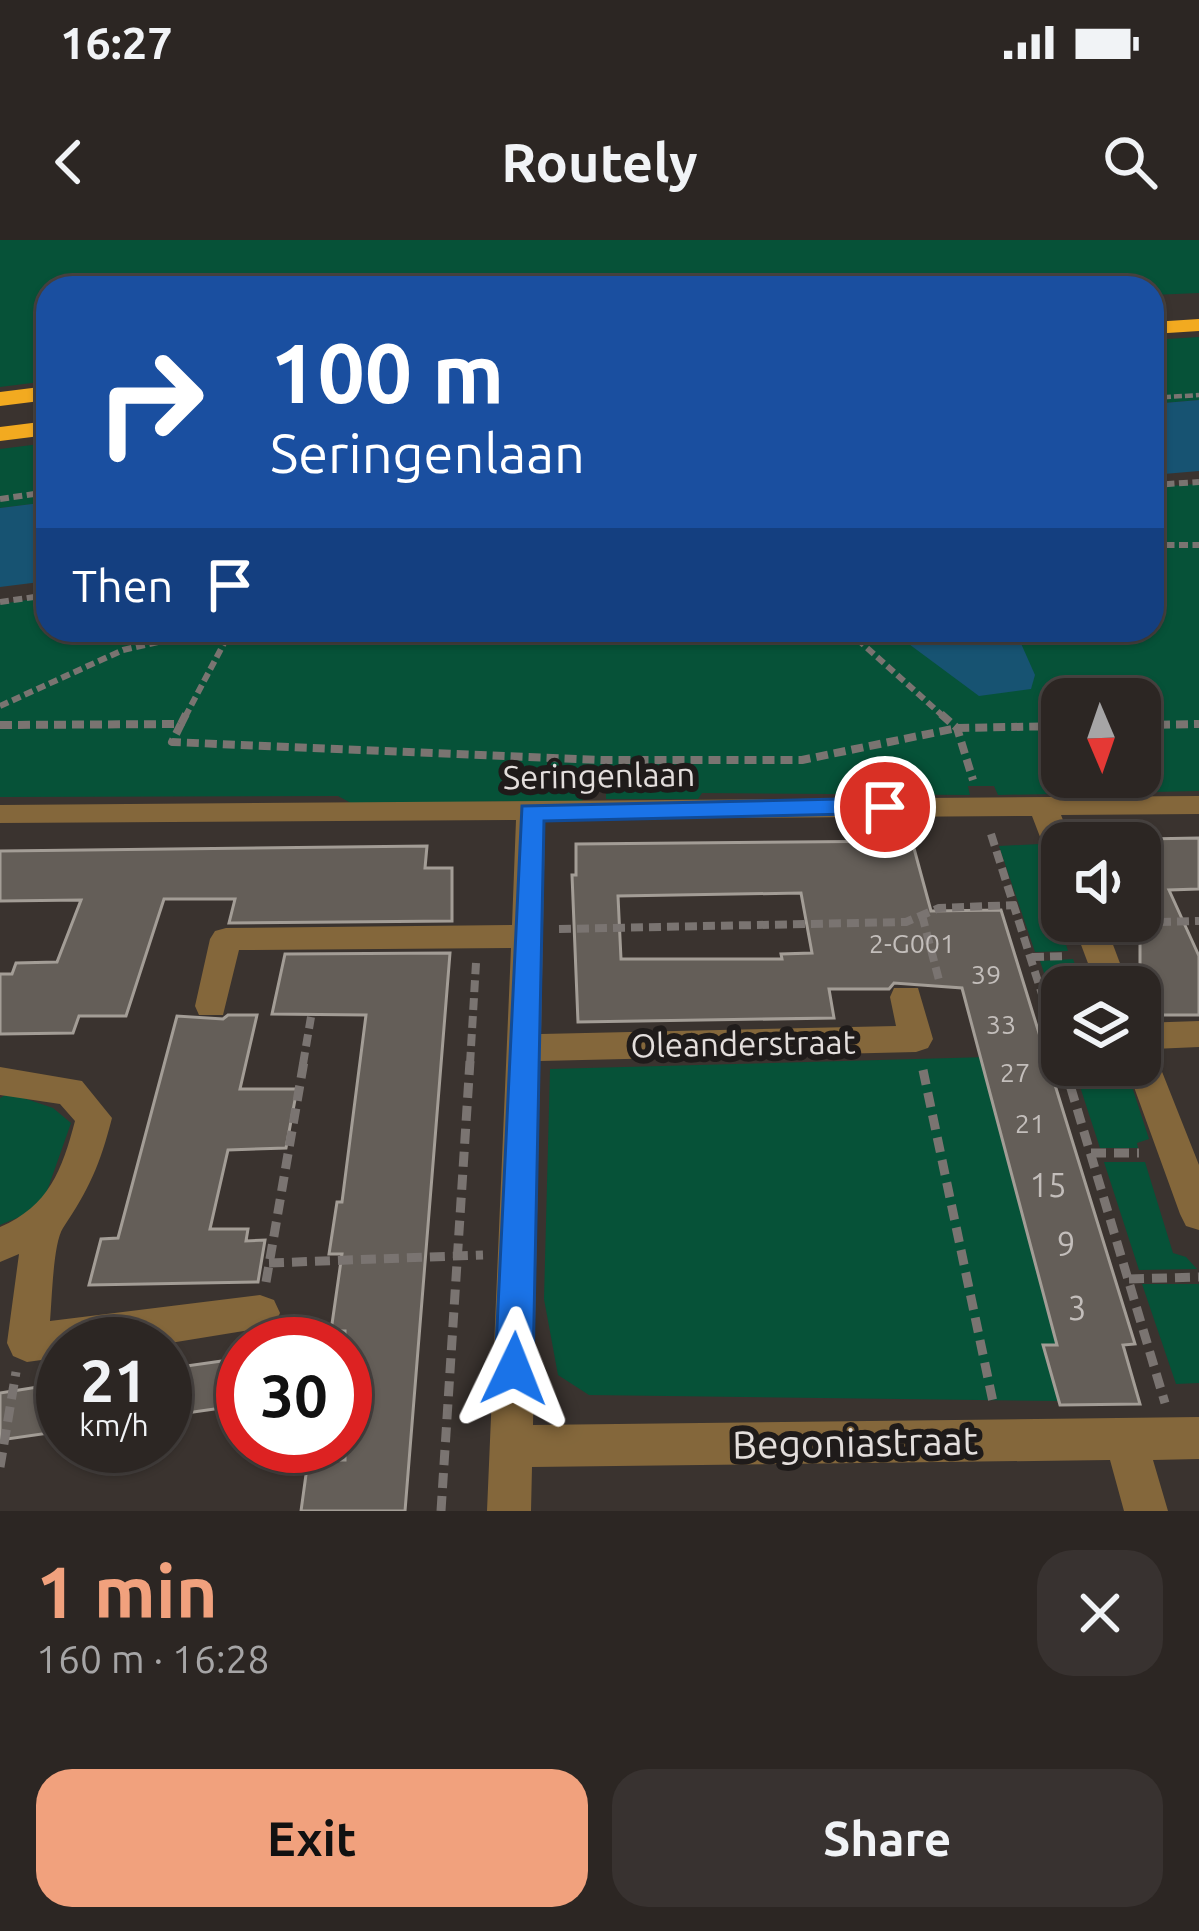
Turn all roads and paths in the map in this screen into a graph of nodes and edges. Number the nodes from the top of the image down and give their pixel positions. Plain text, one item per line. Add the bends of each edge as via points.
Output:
1 (1199, 303) edge
2 (1164, 305) edge
3 (1199, 325) edge
4 (1164, 327) edge
5 (36, 395) edge
6 (1199, 395) edge
7 (1164, 397) edge
8 (0, 399) edge
9 (36, 430) edge
10 (0, 434) edge
11 (1199, 482) edge
12 (1164, 484) edge
13 (36, 494) edge
14 (0, 500) edge
15 (1164, 545) edge
16 (1199, 545) edge
17 (36, 598) edge
18 (0, 602) edge
19 (158, 642) edge
20 (225, 642) edge
21 (860, 642) edge
22 (0, 706) edge
23 (0, 724) edge
24 (182, 724) junction
25 (1199, 724) edge
26 (1161, 725) edge
27 (1041, 726) edge
28 (957, 728) junction
29 (1199, 805) edge
30 (981, 806) junction
31 (1043, 806) junction
32 (531, 812) junction
33 (0, 814) edge
34 (1049, 822) edge
35 (1016, 904) junction
36 (1161, 921) edge
37 (1199, 921) edge
38 (529, 933) junction
39 (477, 937) junction
40 (1041, 986) edge
41 (906, 997) dead end
42 (211, 1006) dead end
43 (311, 1017) dead end
44 (1199, 1034) edge
45 (1161, 1035) edge
46 (916, 1039) junction
47 (526, 1048) junction
48 (0, 1081) edge
49 (1071, 1086) edge
50 (1151, 1086) edge
51 (1199, 1214) edge
52 (42, 1229) junction
53 (0, 1244) edge
54 (518, 1254) junction
55 (457, 1256) junction
56 (269, 1263) junction
57 (1199, 1277) edge
58 (1128, 1279) junction
59 (260, 1313) joint
60 (27, 1343) junction
61 (1126, 1438) junction
62 (1187, 1438) edge
63 (1001, 1440) junction
64 (511, 1446) junction
65 (0, 1462) edge
66 (441, 1511) edge
67 (509, 1511) edge
68 (1145, 1511) edge

1 - 2 highway
3 - 4 highway
5 - 8 highway
6 - 7 path
9 - 10 highway
11 - 12 path
13 - 14 path
15 - 16 path
17 - 18 path
19 - 22 path
20 - 24 path
21 - 28 path
23 - 24 path
24 - 28 path via 172,742 601,760 802,760
25 - 26 path
27 - 28 path
28 - 30 path
29 - 31 street, Seringenlaan
30 - 31 street, Seringenlaan
30 - 32 street, Seringenlaan
30 - 35 path
31 - 34 street
32 - 33 street, Seringenlaan
32 - 38 street
35 - 38 path via 939,908 906,922
35 - 40 path
36 - 37 path
38 - 39 street
38 - 47 street
39 - 42 street via 226,940
39 - 55 path
41 - 46 street
43 - 56 path
44 - 45 street
46 - 47 street, Oleanderstraat
46 - 63 path
47 - 54 street
48 - 52 street via 70,1091 94,1118 76,1189
49 - 58 path
50 - 51 street
52 - 53 street
52 - 60 street
54 - 55 path
54 - 64 street
55 - 56 path
55 - 66 path
56 - 59 path
57 - 58 path
58 - 62 path
59 - 60 street
60 - 65 path
61 - 62 street, Begoniastraat
61 - 63 street, Begoniastraat
61 - 68 street
63 - 64 street, Begoniastraat
64 - 67 street

